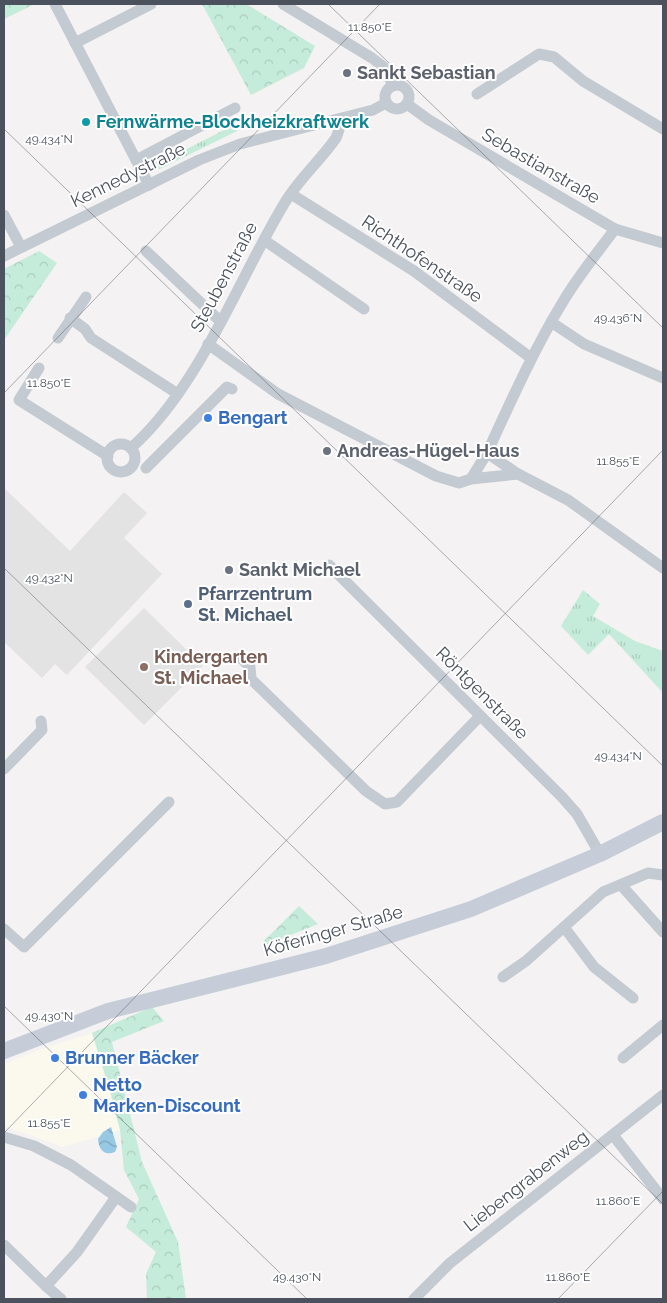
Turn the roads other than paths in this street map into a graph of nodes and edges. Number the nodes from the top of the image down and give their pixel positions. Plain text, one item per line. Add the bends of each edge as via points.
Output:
1 (55, 4) edge
2 (151, 4) edge
3 (283, 4) edge
4 (75, 42) junction
5 (393, 86) junction
6 (477, 94) dead end
7 (386, 103) junction
8 (407, 104) junction
9 (235, 108) dead end
10 (339, 119) junction
11 (663, 129) edge
12 (136, 160) junction
13 (149, 185) junction
14 (290, 194) junction
15 (4, 214) edge
16 (615, 229) junction
17 (264, 240) junction
18 (663, 243) edge
19 (21, 248) junction
20 (146, 251) dead end
21 (4, 256) edge
22 (86, 297) dead end
23 (364, 309) dead end
24 (70, 318) junction
25 (220, 321) junction
26 (551, 322) junction
27 (58, 338) dead end
28 (208, 344) junction
29 (531, 358) junction
30 (39, 368) dead end
31 (663, 378) edge
32 (232, 390) dead end
33 (178, 394) junction
34 (131, 448) junction
35 (487, 454) junction
36 (108, 456) junction
37 (146, 468) dead end
38 (518, 474) junction
39 (471, 479) junction
40 (329, 566) dead end
41 (663, 568) edge
42 (241, 658) dead end
43 (480, 716) junction
44 (41, 721) dead end
45 (4, 769) edge
46 (169, 802) dead end
47 (663, 822) edge
48 (600, 854) junction
49 (663, 875) edge
50 (621, 885) junction
51 (564, 927) junction
52 (4, 929) edge
53 (663, 932) edge
54 (503, 977) dead end
55 (633, 998) dead end
56 (663, 1025) edge
57 (4, 1051) edge
58 (623, 1058) dead end
59 (663, 1095) edge
60 (613, 1135) junction
61 (4, 1137) edge
62 (116, 1197) junction
63 (663, 1199) edge
64 (131, 1208) dead end
65 (4, 1245) edge
66 (46, 1286) junction
67 (61, 1299) edge
68 (414, 1299) edge

1 - 4 street
2 - 4 street
3 - 5 street via 372,58 385,68
4 - 12 street
5 - 7 street via 385,94
5 - 8 street via 406,90
6 - 11 street via 539,54 554,57 583,81
7 - 8 street via 395,110
7 - 10 street, Kennedystraße
8 - 16 street, Sebastianstraße
9 - 12 street
10 - 13 street, Kennedystraße via 240,144
10 - 14 street, Steubenstraße via 336,138
12 - 13 street
13 - 19 street, Kennedystraße
14 - 17 street, Steubenstraße
14 - 29 street, Richthofenstraße via 414,271
15 - 19 street
16 - 18 street, Sebastianstraße
16 - 26 street
17 - 23 street
17 - 25 street, Steubenstraße
19 - 21 street, Kennedystraße
20 - 25 street
22 - 24 street
24 - 27 street
24 - 33 street via 91,338
25 - 28 street, Steubenstraße
26 - 29 street
26 - 31 street via 584,344
28 - 33 street, Steubenstraße
28 - 39 street via 278,394 363,439 436,476 459,483
29 - 35 street
30 - 36 street via 18,400
32 - 37 street via 227,387
33 - 34 street, Steubenstraße via 150,431
34 - 36 street via 118,444
34 - 36 street via 135,460 127,470 113,468
35 - 38 street
35 - 39 street
38 - 39 street
38 - 41 street via 568,500
40 - 43 street, Röntgenstraße
42 - 43 street via 250,667 251,679 366,791 385,804 397,802
43 - 48 street, Röntgenstraße via 567,803
44 - 45 street via 42,730
46 - 52 street via 24,947
47 - 48 street, Köferinger Straße
48 - 57 street, Köferinger Straße via 471,909 426,924 326,956 108,1011
49 - 50 street via 648,873
50 - 51 street via 603,892
50 - 53 street
51 - 54 street
51 - 55 street via 594,967
56 - 58 street
59 - 60 street, Liebengrabenweg
60 - 63 street
60 - 68 street, Liebengrabenweg via 450,1263
61 - 62 street via 34,1146 71,1165
62 - 64 street
62 - 66 street via 77,1252
65 - 66 street
66 - 67 street

